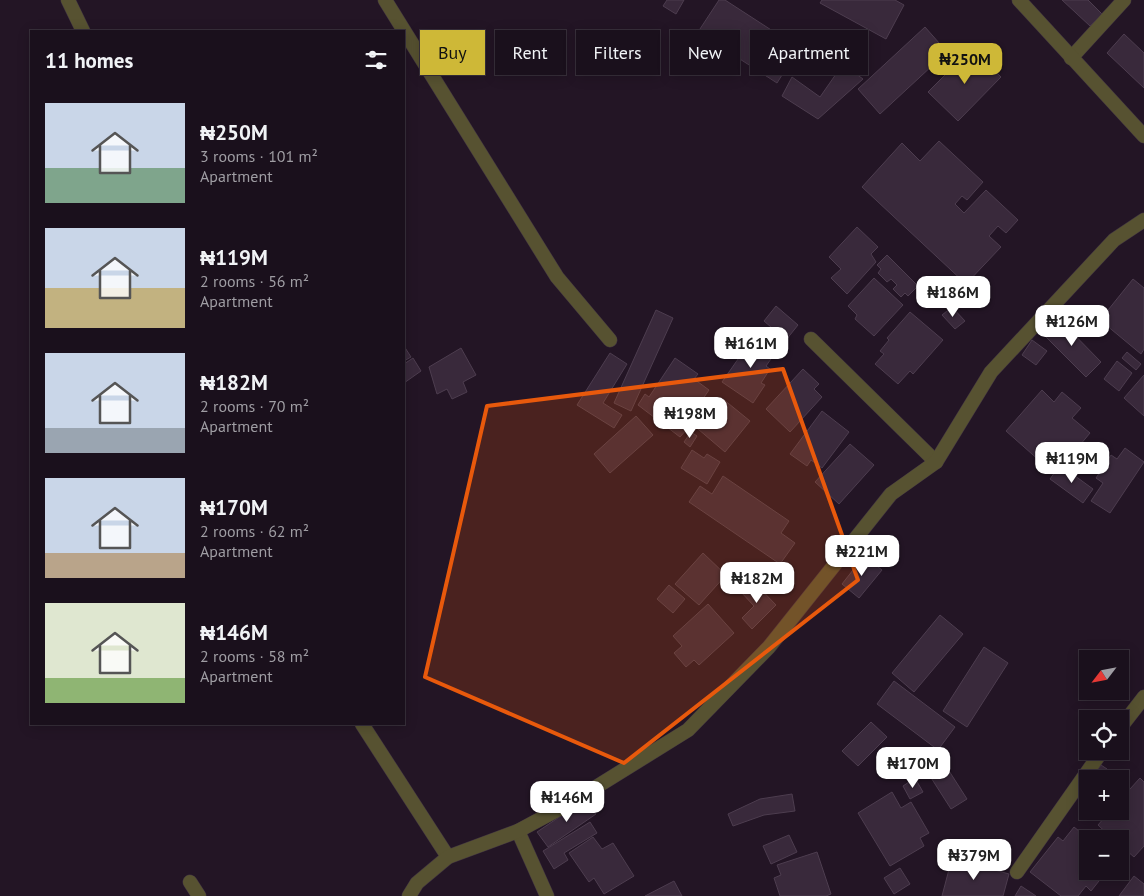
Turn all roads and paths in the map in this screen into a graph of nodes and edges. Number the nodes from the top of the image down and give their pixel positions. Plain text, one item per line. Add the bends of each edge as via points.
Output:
1 (68, 0) edge
2 (385, 0) edge
3 (1019, 0) edge
4 (1124, 0) edge
5 (83, 30) edge
6 (404, 30) edge
7 (405, 32) edge
8 (1071, 58) junction
9 (1144, 136) edge
10 (1144, 220) edge
11 (811, 339) dead end
12 (610, 340) dead end
13 (936, 462) junction
14 (1144, 697) edge
15 (1129, 716) edge
16 (363, 725) edge
17 (1096, 760) edge
18 (518, 831) junction
19 (448, 857) junction
20 (1016, 872) dead end
21 (190, 882) dead end
22 (199, 896) edge
23 (409, 896) edge
24 (547, 896) edge

1 - 5 street
2 - 6 street
3 - 8 street
4 - 8 street
7 - 12 street via 557,277
8 - 9 street
10 - 13 street via 1114,240 991,372
11 - 13 street
13 - 18 street via 891,494 769,647 688,730 572,802
14 - 15 street
16 - 19 street
17 - 20 street
18 - 19 street
18 - 24 street
19 - 23 street via 417,882
21 - 22 street

